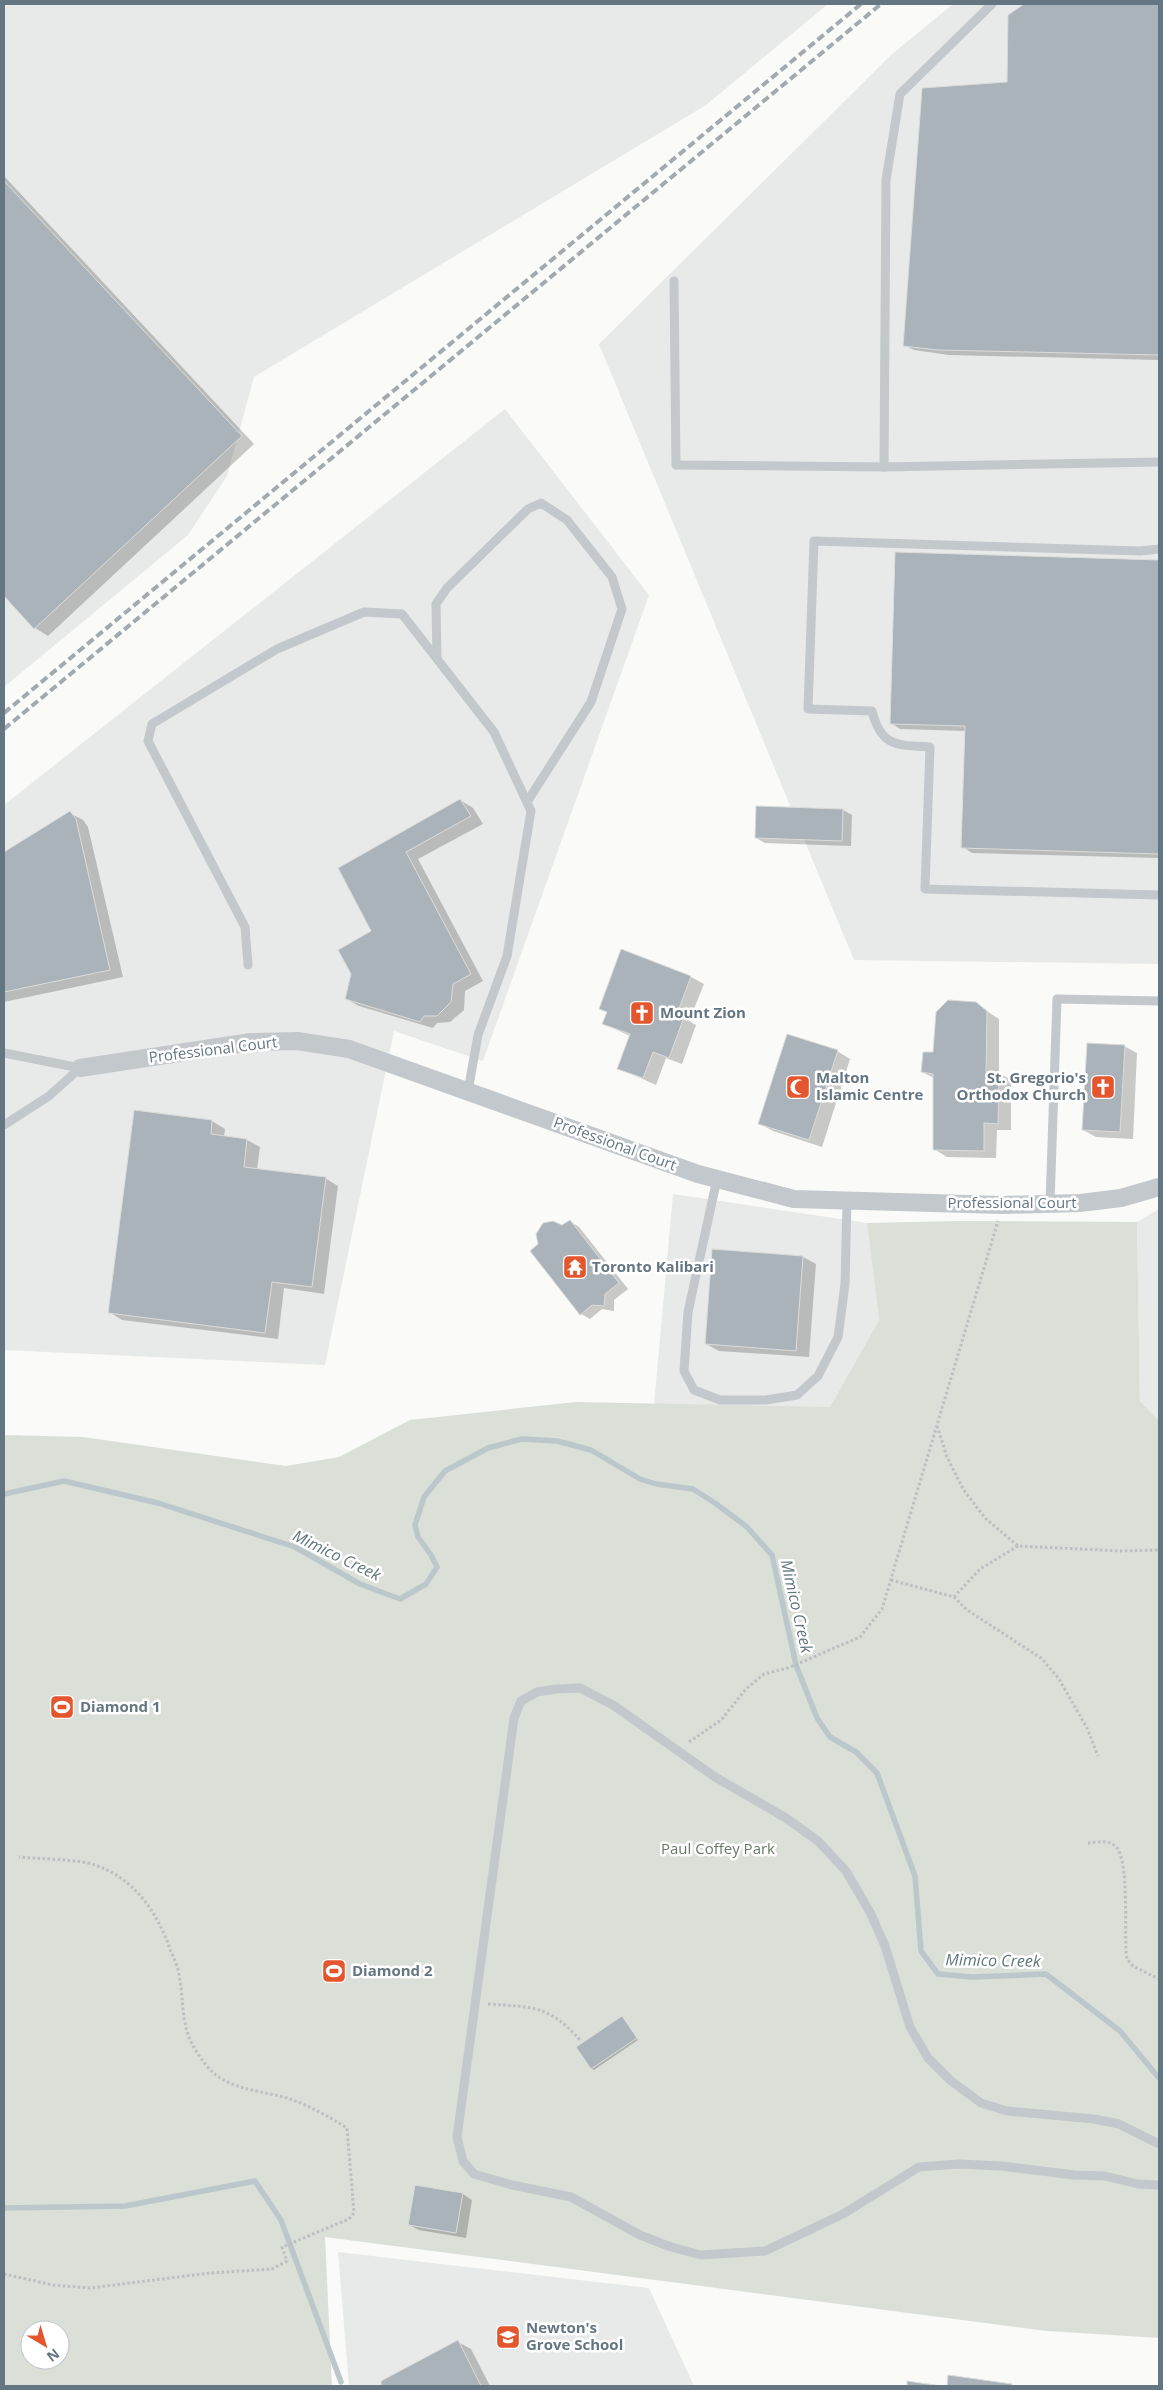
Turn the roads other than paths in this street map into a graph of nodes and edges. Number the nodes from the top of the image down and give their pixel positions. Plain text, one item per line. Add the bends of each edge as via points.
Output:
1 (992, 4) edge
2 (674, 281) dead end
3 (1159, 462) edge
4 (884, 466) junction
5 (1159, 549) edge
6 (437, 658) junction
7 (527, 802) junction
8 (1159, 895) edge
9 (248, 965) dead end
10 (1159, 1001) edge
11 (4, 1053) edge
12 (80, 1068) junction
13 (468, 1091) junction
14 (4, 1125) edge
15 (717, 1179) junction
16 (1159, 1187) edge
17 (847, 1201) junction
18 (1050, 1204) junction
19 (1159, 2144) edge
20 (1159, 2184) edge

1 - 4 lane via 971,21 900,94 886,180
2 - 4 lane via 676,465
3 - 4 lane
5 - 8 lane via 814,541 808,709 872,711 887,740 896,744 930,747 925,890
6 - 7 lane via 494,732
6 - 7 lane via 436,604 447,588 528,509 542,503 567,520 612,577 622,609 591,702
6 - 9 lane via 402,614 364,612 277,649 152,724 148,741 245,927
7 - 13 lane via 531,811 507,956 478,1035
10 - 18 lane via 1057,999
11 - 12 lane
12 - 13 street, Professional Court via 251,1042 297,1041 349,1049
12 - 14 lane via 49,1096
13 - 15 street, Professional Court
15 - 17 street, Professional Court via 794,1200
15 - 17 lane via 688,1312 684,1371 694,1390 720,1400 766,1400 797,1395 818,1376 838,1337 845,1284
16 - 18 street, Professional Court via 1121,1198
17 - 18 street, Professional Court
19 - 20 lane via 1110,2122 1007,2111 981,2103 950,2080 928,2058 910,2028 885,1946 871,1914 846,1871 810,1835 780,1814 714,1778 613,1705 580,1688 537,1692 522,1700 514,1718 457,2137 463,2161 474,2174 571,2197 640,2235 701,2255 765,2252 843,2214 919,2167 958,2164 1008,2166

